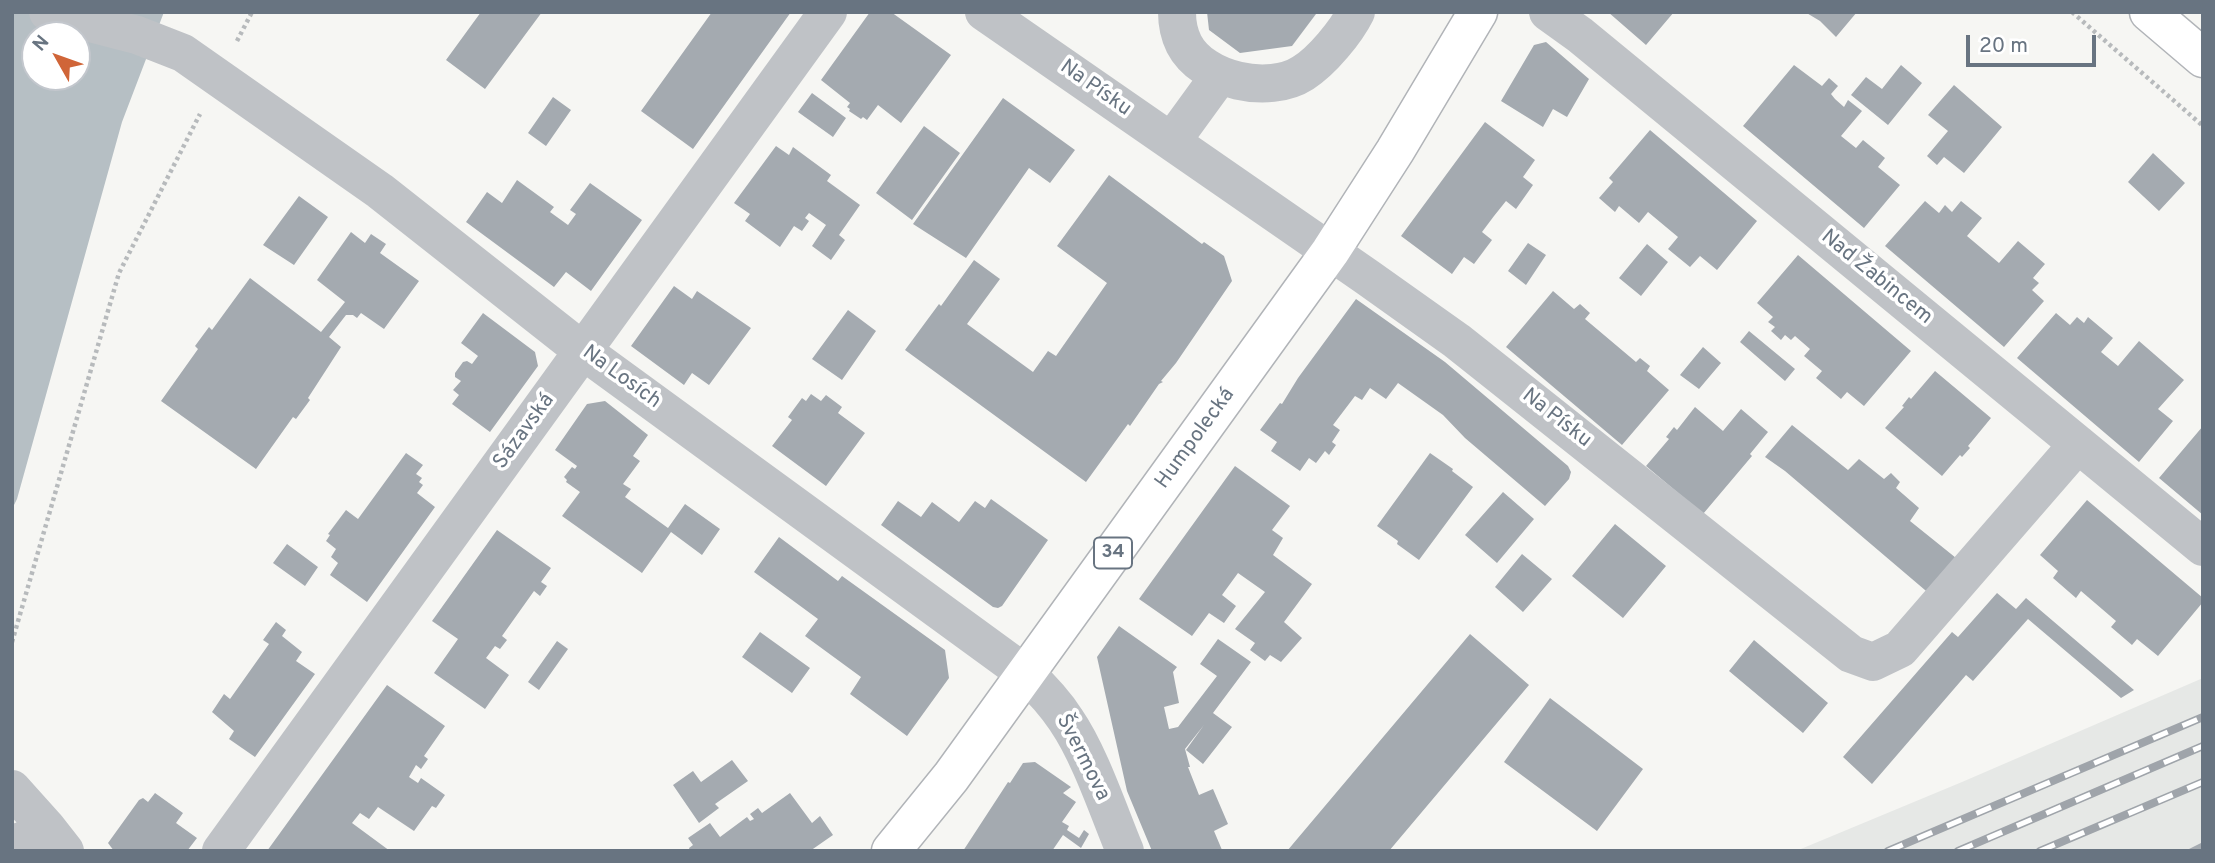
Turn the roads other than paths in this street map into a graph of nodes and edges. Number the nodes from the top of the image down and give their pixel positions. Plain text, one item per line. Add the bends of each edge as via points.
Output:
1 (48, 12) edge
2 (828, 12) edge
3 (984, 12) edge
4 (1177, 12) edge
5 (1356, 12) edge
6 (1478, 12) edge
7 (1548, 12) edge
8 (2161, 22) edge
9 (2203, 58) edge
10 (1220, 75) junction
11 (1172, 141) junction
12 (1330, 252) junction
13 (583, 351) junction
14 (2078, 444) junction
15 (2203, 547) edge
16 (1026, 674) junction
17 (12, 789) edge
18 (56, 839) edge
19 (12, 844) edge
20 (221, 851) edge
21 (891, 851) edge
22 (1125, 851) edge

1 - 13 street, Na Losích via 137,35 183,54 380,191
2 - 13 street, Sázavská
3 - 11 street, Na Písku
4 - 10 street via 1182,42
5 - 10 street via 1323,57 1303,74 1279,83 1241,82
6 - 12 main road, Humpolecká / 34
7 - 14 street, Nad Žabincem
8 - 9 main road
10 - 11 street
11 - 12 street, Na Písku
12 - 14 street, Na Písku via 1457,341 1851,654 1873,662 1900,649
12 - 16 main road, Humpolecká / 34
13 - 16 street, Na Losích
13 - 20 street, Sázavská
14 - 15 street, Nad Žabincem
16 - 21 main road, Humpolecká / 34
16 - 22 street, Švermova via 1067,720
17 - 18 street
18 - 19 street via 30,838

